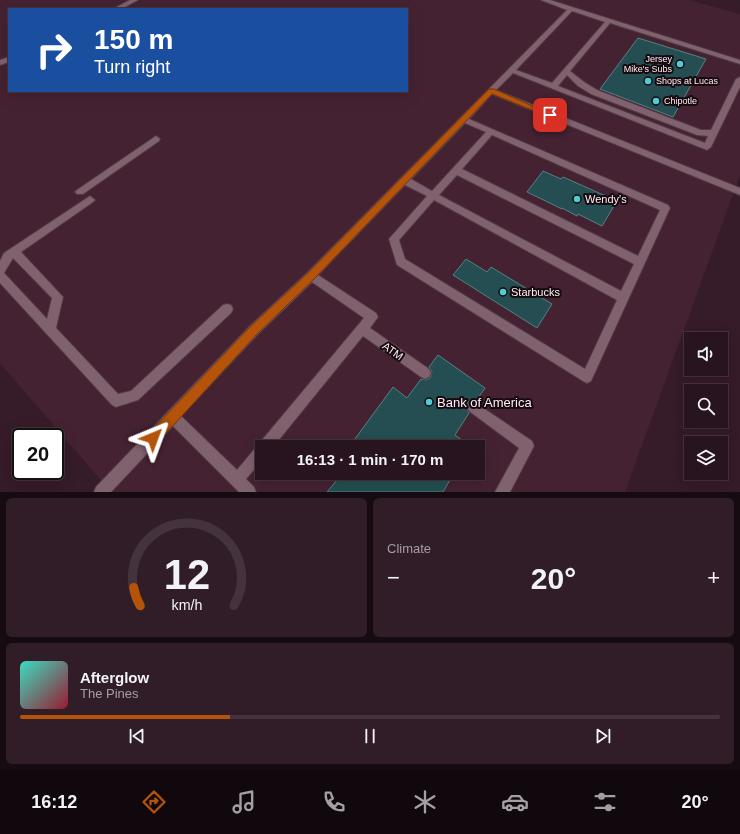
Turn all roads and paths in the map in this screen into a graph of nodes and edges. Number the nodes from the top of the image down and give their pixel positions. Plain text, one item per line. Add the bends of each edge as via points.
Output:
1 (136, 0) edge
2 (544, 0) edge
3 (118, 8) edge
4 (571, 9) junction
5 (609, 21) junction
6 (740, 62) edge
7 (511, 70) junction
8 (566, 72) junction
9 (740, 79) edge
10 (553, 87) junction
11 (491, 91) junction
12 (464, 119) junction
13 (491, 131) junction
14 (714, 133) junction
15 (156, 139) dead end
16 (455, 170) junction
17 (404, 180) junction
18 (80, 192) dead end
19 (740, 192) edge
20 (432, 196) junction
21 (90, 200) dead end
22 (14, 252) junction
23 (640, 262) junction
24 (0, 270) edge
25 (0, 276) edge
26 (311, 276) junction
27 (623, 298) junction
28 (227, 309) dead end
29 (362, 329) junction
30 (50, 330) junction
31 (425, 374) dead end
32 (473, 407) dead end
33 (173, 417) junction
34 (270, 440) edge
35 (255, 458) edge
36 (237, 480) junction
37 (101, 492) edge
38 (249, 492) edge
39 (502, 492) edge

1 - 3 lane
2 - 4 lane
4 - 5 lane
4 - 7 lane
5 - 6 lane
5 - 8 lane
7 - 10 lane
7 - 11 lane
8 - 10 lane
8 - 14 lane via 594,92 700,133
9 - 14 lane
10 - 14 lane via 707,147
11 - 12 lane
11 - 19 lane
12 - 13 lane
12 - 17 lane
13 - 16 lane
13 - 23 lane via 665,208
15 - 18 lane
16 - 20 lane
16 - 23 lane
17 - 20 lane
17 - 26 lane
20 - 27 lane
20 - 27 lane via 394,239 401,262 587,377
21 - 22 lane
22 - 24 lane via 8,256
22 - 30 lane via 58,297
23 - 27 lane
25 - 30 lane
26 - 29 lane via 372,317
26 - 33 lane via 254,330
28 - 30 lane via 134,396 116,401
29 - 31 lane, ATM
29 - 34 lane
32 - 39 lane via 527,446
33 - 36 lane
33 - 37 lane
35 - 36 lane
36 - 38 lane

